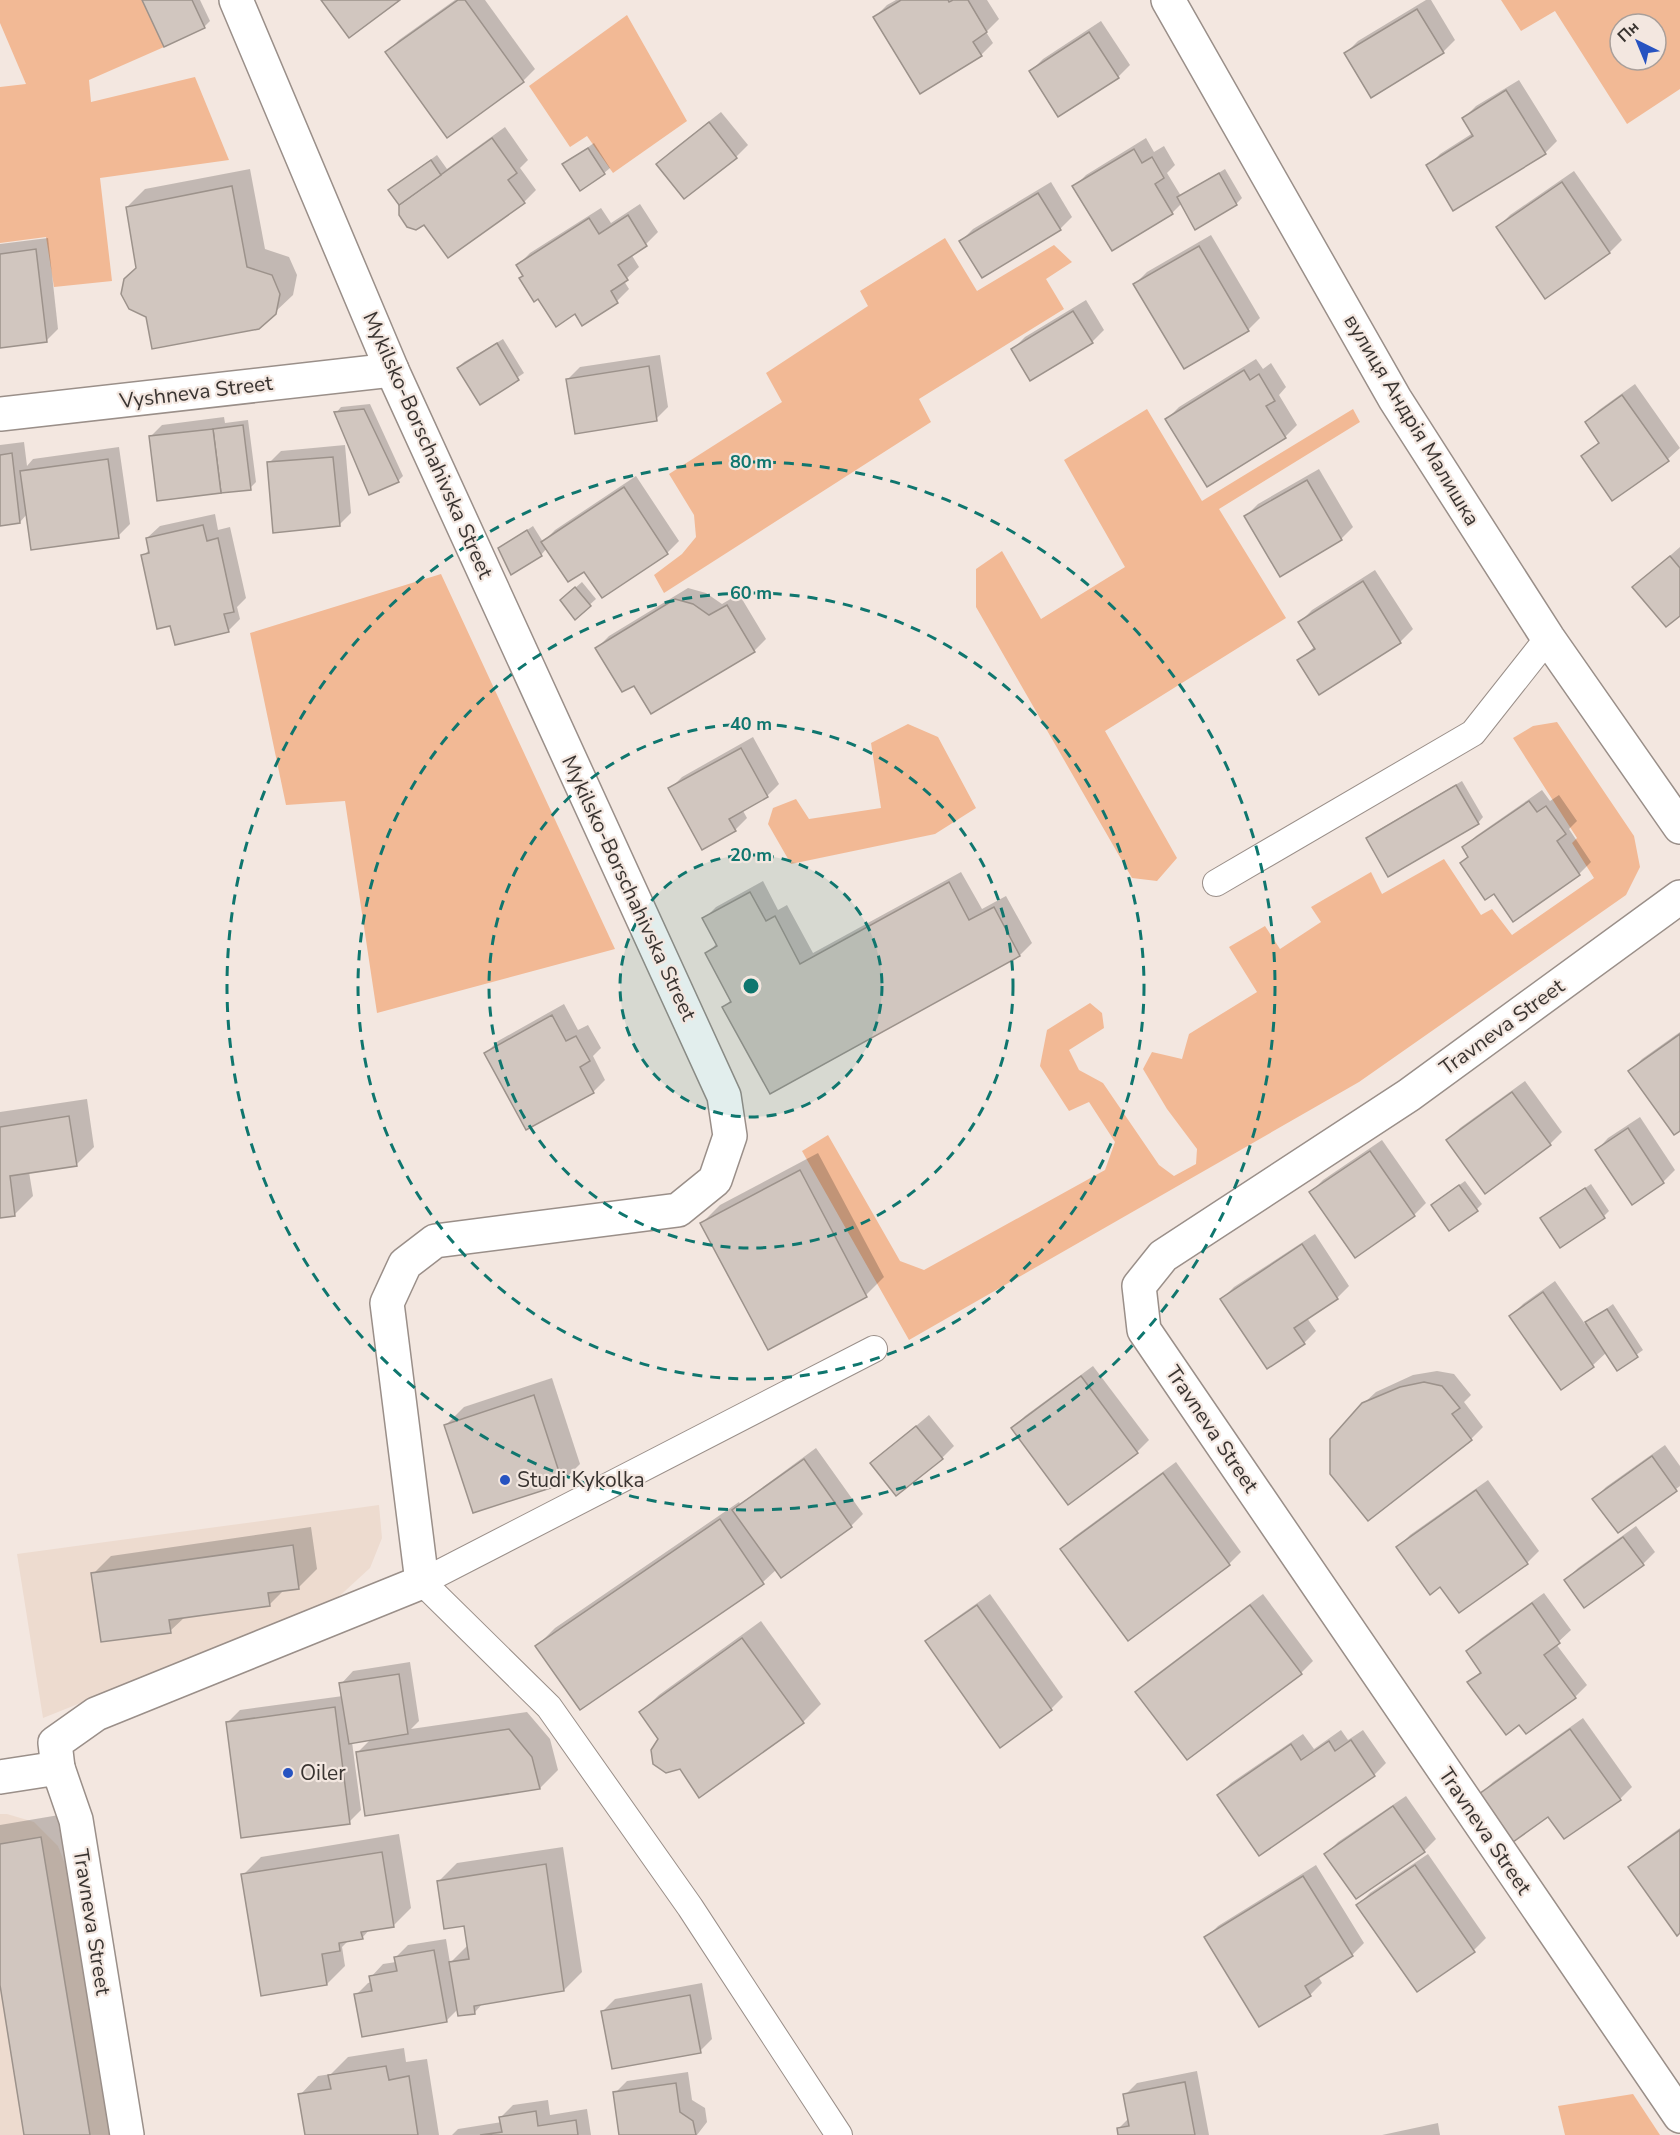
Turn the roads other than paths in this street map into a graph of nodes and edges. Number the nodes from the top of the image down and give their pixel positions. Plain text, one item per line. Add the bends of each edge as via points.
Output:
1 (236, 0) edge
2 (1168, 0) edge
3 (392, 370) junction
4 (0, 414) edge
5 (1548, 638) junction
6 (1680, 826) edge
7 (1216, 884) dead end
8 (1680, 897) edge
9 (874, 1349) dead end
10 (422, 1582) junction
11 (58, 1768) junction
12 (0, 1777) edge
13 (1680, 2116) edge
14 (127, 2135) edge
15 (838, 2135) edge

1 - 3 street, Mykilsko-Borschahivska Street
2 - 5 street, вулиця Андрія Малишка via 1395,399
3 - 4 street, Vyshneva Street
3 - 10 street, Mykilsko-Borschahivska Street via 724,1096 730,1136 715,1180 678,1210 435,1241 405,1264 387,1303
5 - 6 street, вулиця Андрія Малишка
5 - 7 lane via 1473,733
8 - 13 street, Travneva Street via 1409,1095 1163,1256 1139,1286 1144,1330
9 - 10 lane
10 - 11 street via 96,1714 55,1743
10 - 15 lane via 549,1707 690,1907
11 - 12 street
11 - 14 street, Travneva Street via 75,1820

